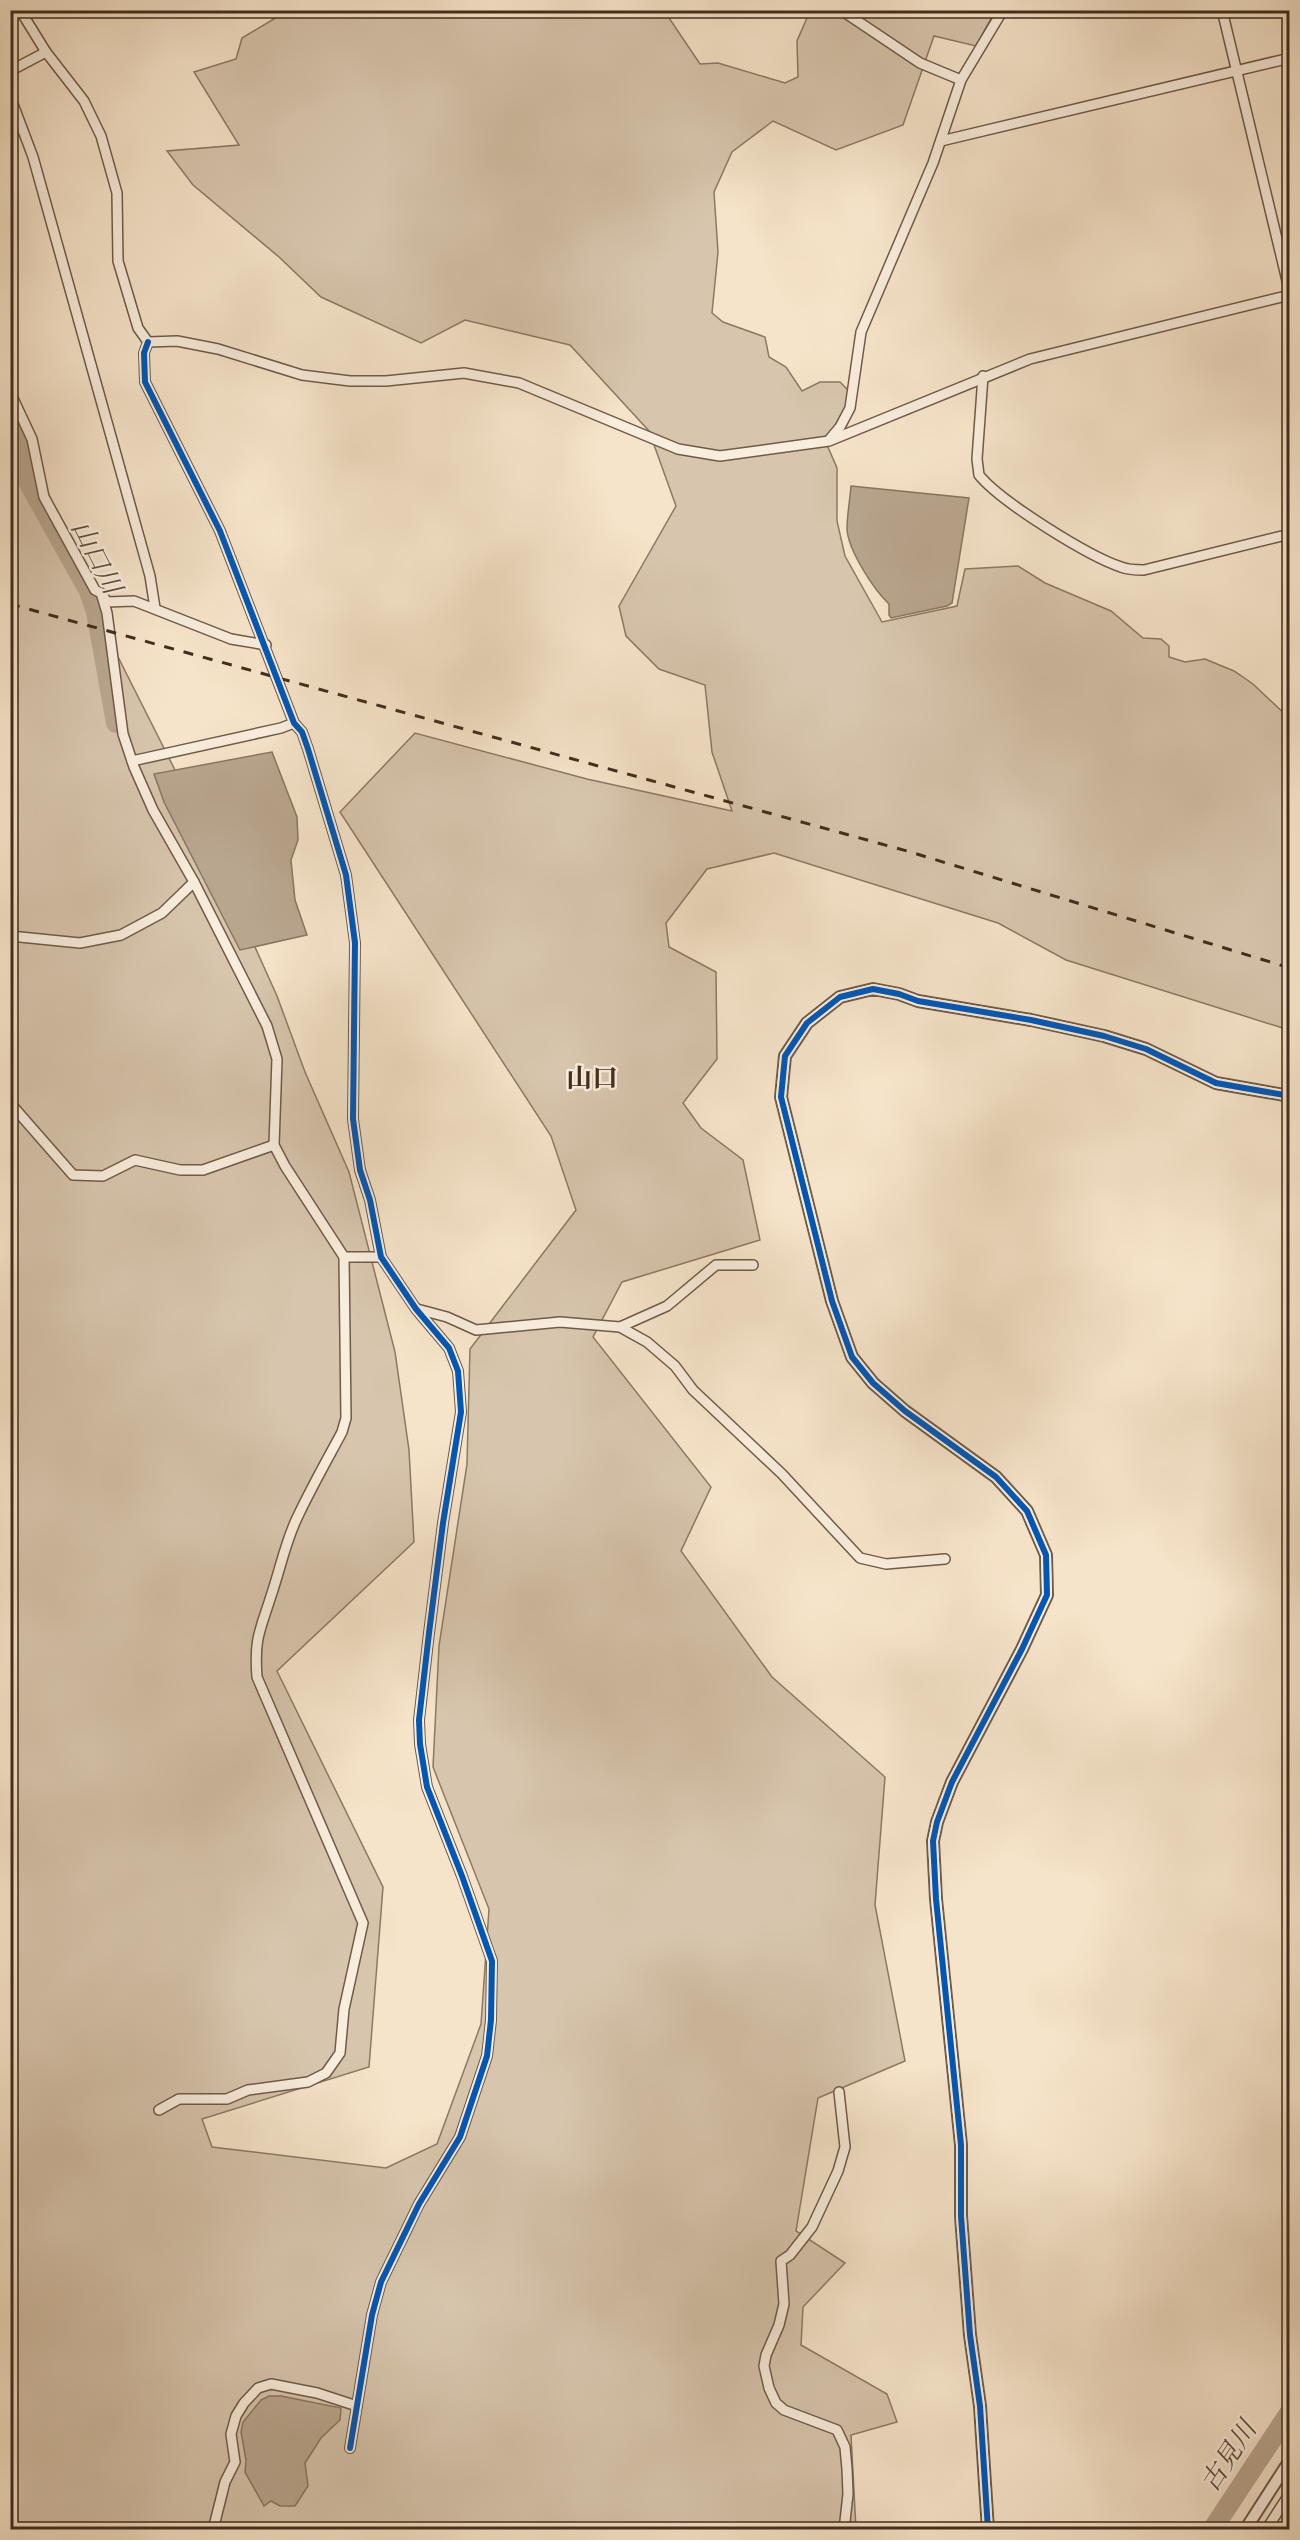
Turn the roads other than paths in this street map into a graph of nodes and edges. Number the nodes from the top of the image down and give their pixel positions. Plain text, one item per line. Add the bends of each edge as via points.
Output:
1 (20, 10) edge
2 (841, 10) edge
3 (1003, 10) edge
4 (1222, 10) edge
5 (46, 52) junction
6 (1290, 58) edge
7 (10, 71) edge
8 (1236, 71) junction
9 (961, 80) junction
10 (10, 96) edge
11 (941, 141) junction
12 (1290, 294) edge
13 (148, 342) junction
14 (983, 376) junction
15 (10, 392) edge
16 (829, 441) junction
17 (1290, 534) edge
18 (100, 593) junction
19 (155, 608) junction
20 (266, 645) junction
21 (294, 723) junction
22 (132, 761) junction
23 (194, 882) junction
24 (10, 936) edge
25 (1290, 1096) edge
26 (10, 1103) edge
27 (274, 1145) junction
28 (344, 1257) junction
29 (381, 1257) junction
30 (753, 1265) dead end
31 (416, 1309) junction
32 (620, 1327) junction
33 (945, 1559) dead end
34 (839, 2092) dead end
35 (159, 2110) dead end
36 (357, 2406) junction
37 (350, 2448) dead end
38 (1290, 2460) edge
39 (1290, 2493) edge
40 (213, 2529) edge
41 (844, 2529) edge
42 (988, 2529) edge
43 (1245, 2529) edge
44 (1266, 2529) edge

1 - 5 street
2 - 9 street via 920,63
3 - 9 street
4 - 8 street
5 - 7 street
5 - 13 street via 84,101 100,136 117,193 118,261 138,328
6 - 8 street
8 - 11 street
8 - 12 street
9 - 11 street
10 - 19 street via 39,179 150,576
11 - 16 street via 861,332 850,408
12 - 14 street via 1030,358
13 - 16 street via 177,341 218,349 302,375 350,381 464,373 519,383 697,454 720,456
13 - 20 street via 144,353 145,382 220,531
14 - 16 street
14 - 17 street via 979,475 1008,501 1085,551 1123,568 1144,570
15 - 18 street via 32,439 44,496
18 - 19 street via 107,602 134,601
18 - 22 street via 111,637 123,734
19 - 20 street via 231,639
20 - 21 street
21 - 22 street
21 - 29 street via 308,749 346,875 355,943 353,1119 360,1170
22 - 23 street via 153,810
23 - 24 street via 162,913 121,934 80,943
23 - 27 street via 267,1026 277,1059
25 - 42 street via 1215,1083 1146,1049 1104,1036 873,989 840,997 807,1023 785,1056 781,1097 832,1301 852,1357 873,1383 905,1411 996,1477 1027,1511 1046,1555 1047,1595 952,1782 933,1841 961,2145 961,2216
26 - 27 street via 73,1175 103,1176 135,1160 180,1170 203,1170
27 - 28 street
28 - 29 street
28 - 35 street via 346,1418 281,1557 255,1650 257,1677 363,1923 344,2009 340,2053 326,2073 308,2082 248,2090 227,2099 179,2099
29 - 31 street
30 - 32 street via 716,1265 667,1306
31 - 32 street via 476,1330 560,1322
31 - 36 street via 449,1348 458,1371 461,1412 430,1622 420,1744 427,1787 492,1961 492,2020 487,2056 460,2137 419,2204 381,2282
32 - 33 street via 647,1342 675,1366 693,1390 782,1474 860,1558 886,1564
34 - 41 street via 845,2147 812,2227 781,2261 784,2304 764,2366 776,2403 784,2410 837,2430 846,2447 848,2494
36 - 37 street
36 - 40 street via 271,2384 258,2388 236,2416 231,2434 235,2462 225,2482
38 - 43 street
39 - 44 street

